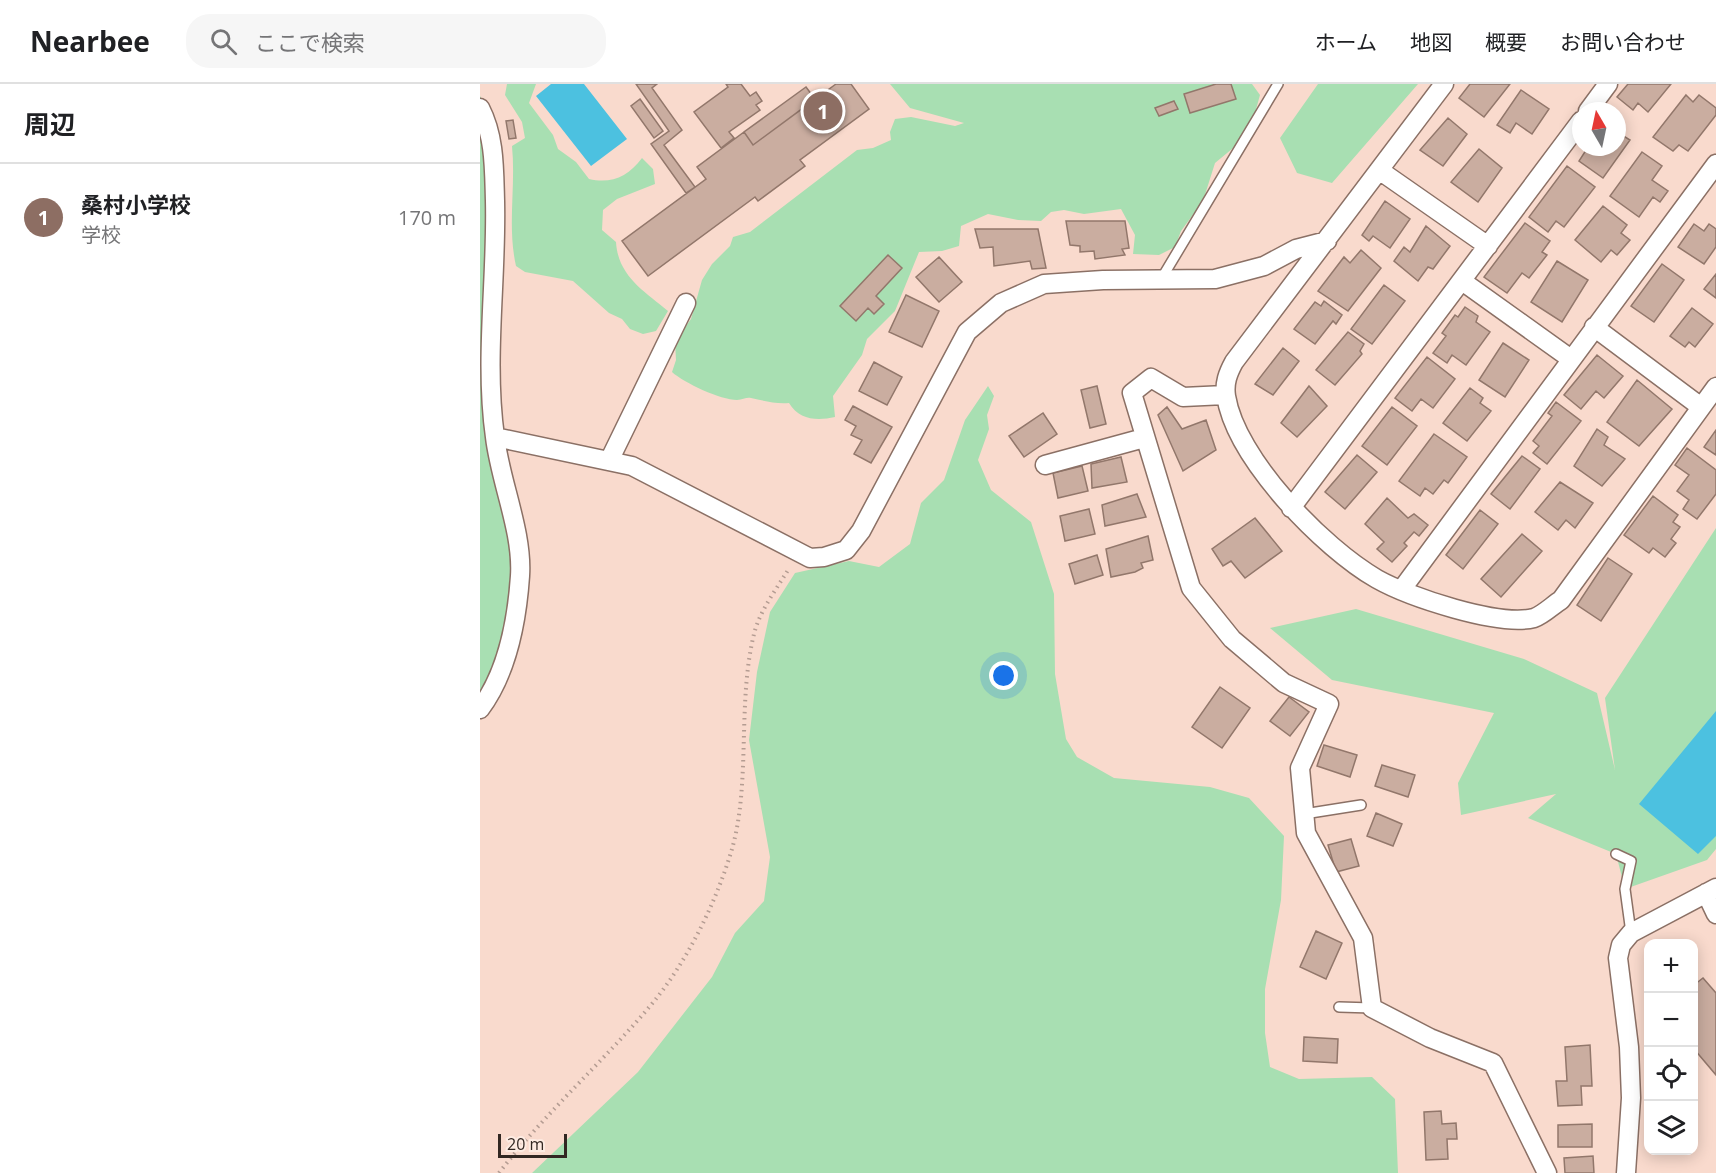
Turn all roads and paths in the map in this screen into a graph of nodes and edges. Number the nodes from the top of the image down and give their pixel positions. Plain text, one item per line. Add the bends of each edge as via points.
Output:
1 (1444, 84) edge
2 (1608, 84) edge
3 (1275, 85) edge
4 (1595, 102) edge
5 (480, 108) edge
6 (1572, 133) edge
7 (1716, 164) edge
8 (1379, 170) junction
9 (1327, 241) junction
10 (1488, 246) junction
11 (1160, 280) junction
12 (1462, 281) junction
13 (686, 303) dead end
14 (1594, 327) junction
15 (1571, 359) junction
16 (1716, 387) edge
17 (1226, 395) junction
18 (1701, 408) junction
19 (495, 437) junction
20 (1144, 438) junction
21 (609, 461) junction
22 (1045, 465) dead end
23 (1291, 508) junction
24 (798, 554) junction
25 (1402, 589) junction
26 (480, 709) edge
27 (1361, 805) dead end
28 (1304, 814) junction
29 (1616, 854) dead end
30 (1711, 890) edge
31 (1716, 914) edge
32 (1631, 933) junction
33 (1339, 1007) dead end
34 (1372, 1008) junction
35 (499, 1173) edge
36 (1547, 1173) edge
37 (1626, 1173) edge

1 - 8 street
2 - 4 street
3 - 11 lane
5 - 19 street via 493,158 491,363
6 - 10 street
7 - 14 street
8 - 9 street
8 - 10 street
9 - 11 street via 1296,249 1240,274 1215,279
9 - 17 street via 1234,362 1227,377
10 - 12 street
11 - 24 street via 1044,284 1001,303 967,332 861,531 846,550 824,557
12 - 15 street
12 - 23 street
13 - 21 street
14 - 15 street
14 - 18 street
15 - 25 street
16 - 18 street
17 - 20 street via 1183,397 1151,378 1132,393
17 - 23 street via 1238,429
18 - 25 street via 1560,600 1537,618 1514,621 1445,606
19 - 21 street
19 - 26 street via 520,572 519,596 506,656 492,693
20 - 22 street
20 - 28 street via 1191,588 1249,654 1284,682 1329,704 1300,768
21 - 24 street via 632,466
23 - 25 street via 1338,551 1378,579
24 - 35 path via 770,596 755,632 747,673 740,802 732,848 715,894 681,963 651,1005 525,1138
27 - 28 lane
28 - 34 street via 1306,833 1363,938
29 - 32 lane via 1631,861 1625,890
30 - 31 street
30 - 32 street
32 - 37 street via 1621,945 1618,958 1631,1098
33 - 34 lane
34 - 36 street via 1430,1038 1493,1063

